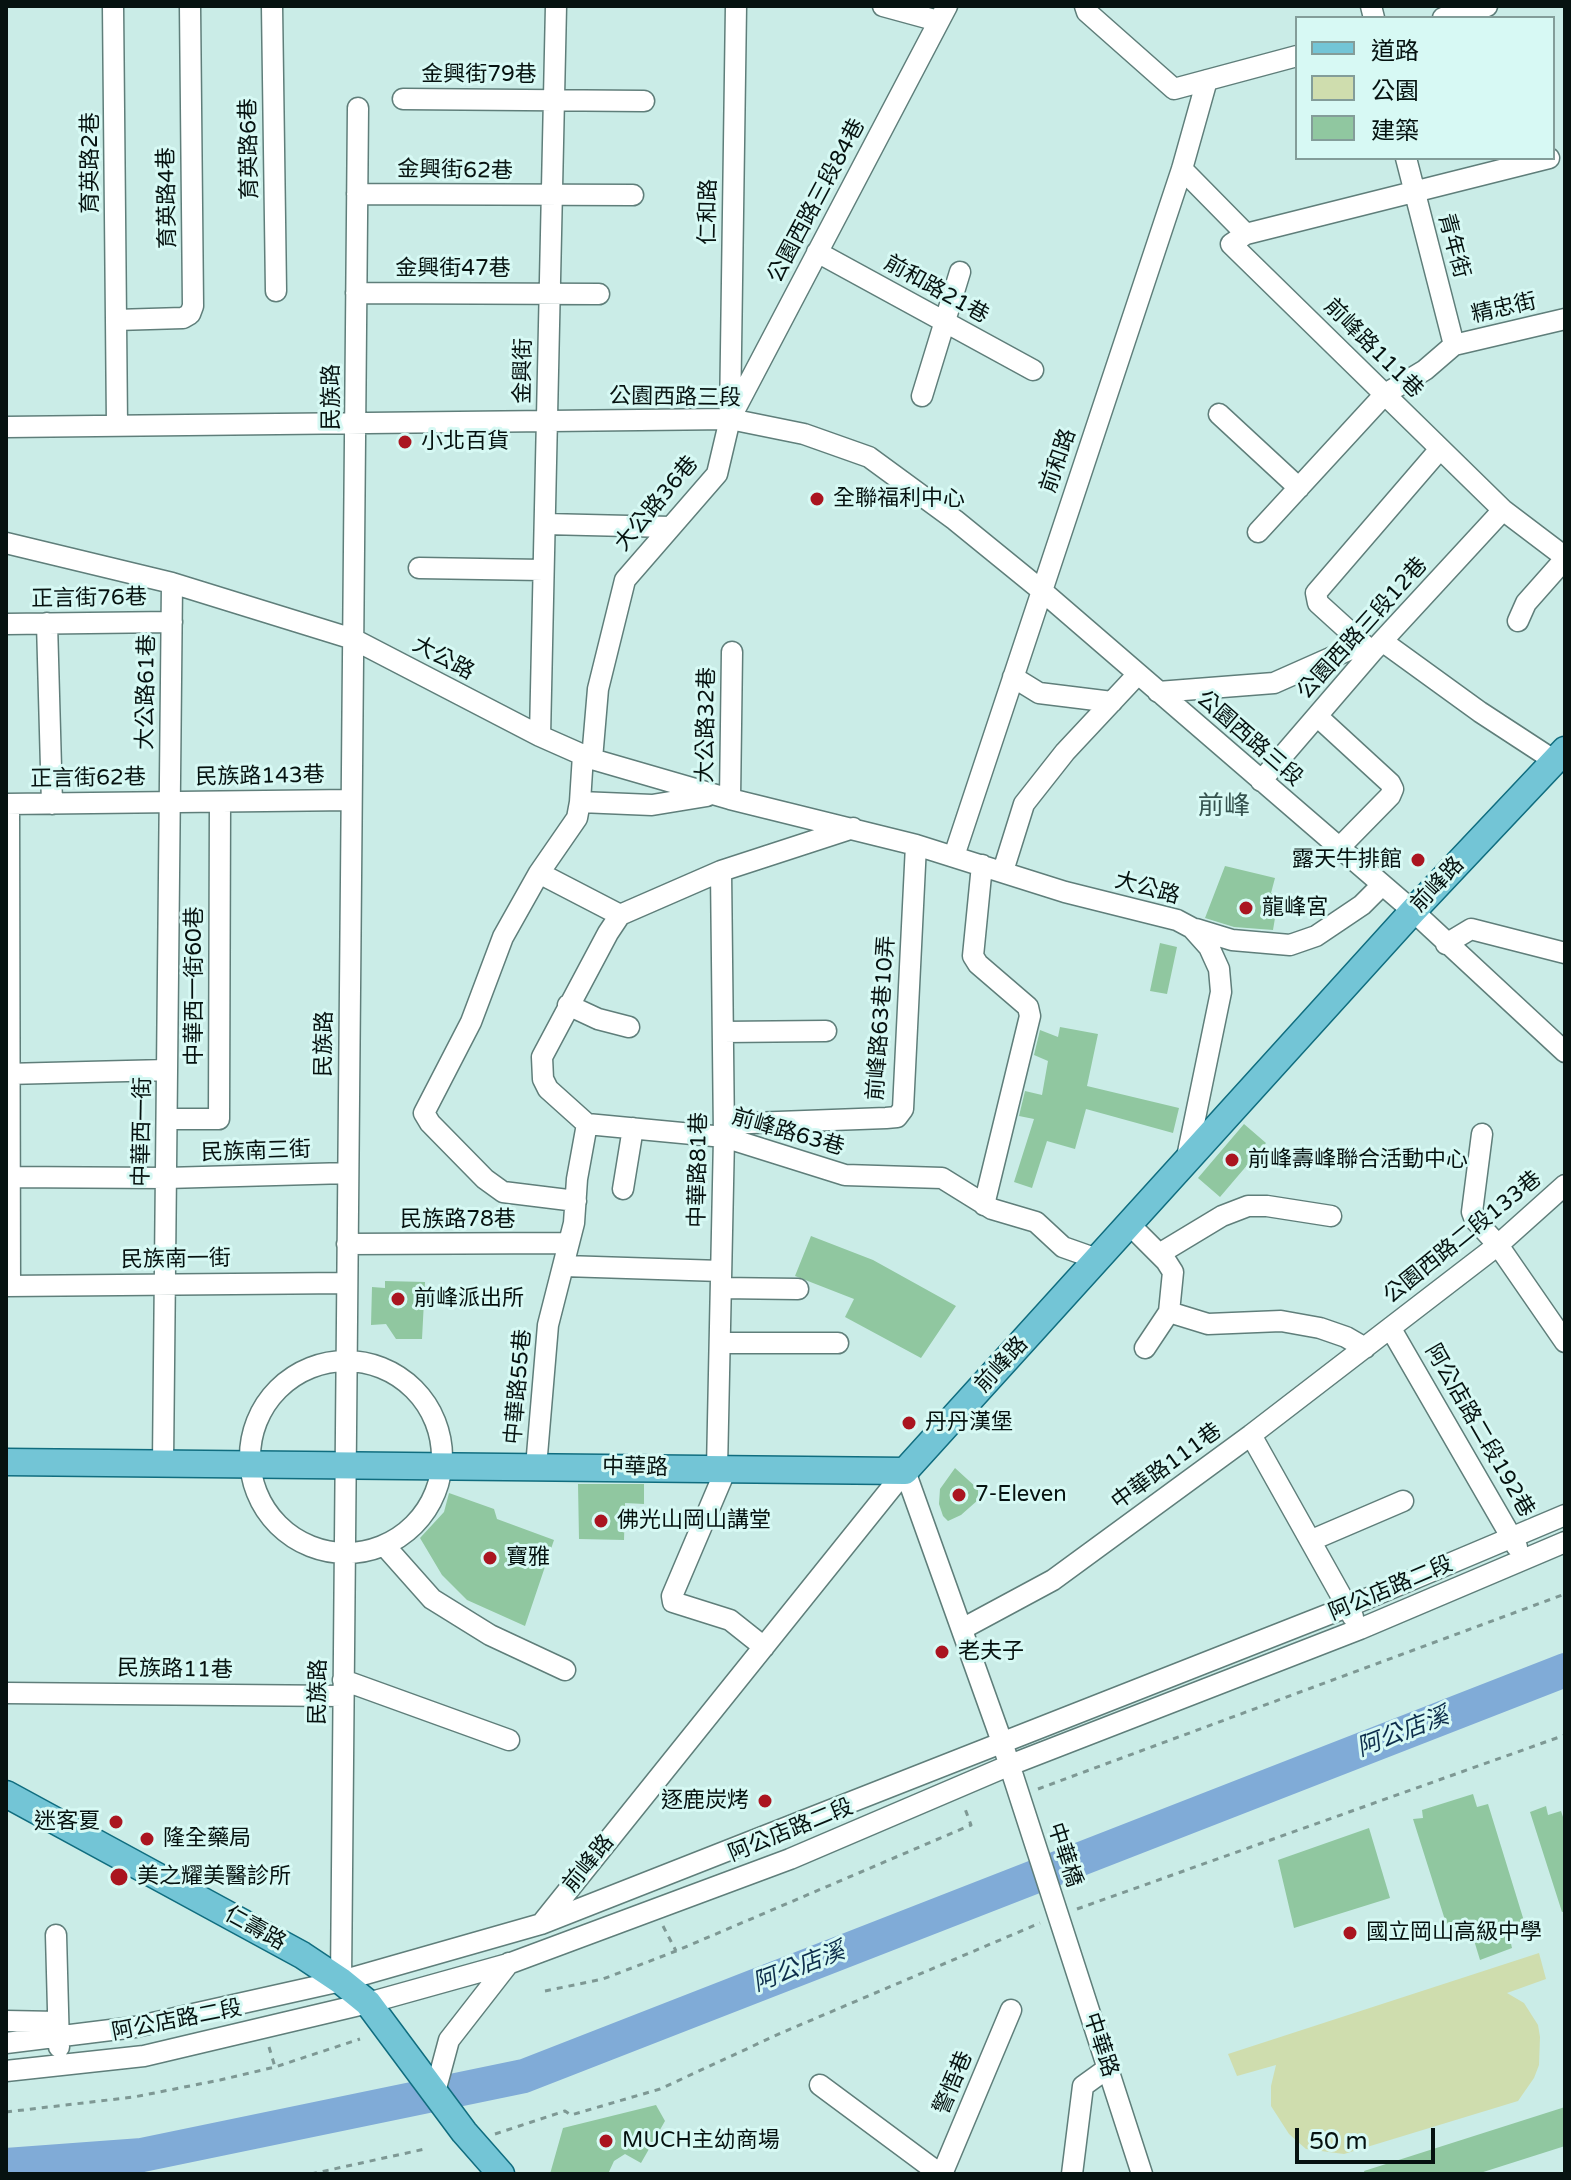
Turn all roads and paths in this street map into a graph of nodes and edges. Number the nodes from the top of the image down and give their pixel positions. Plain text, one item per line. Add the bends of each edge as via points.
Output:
1 (113, 6) edge
2 (190, 6) edge
3 (272, 6) edge
4 (556, 6) edge
5 (736, 6) edge
6 (883, 6) edge
7 (1085, 6) edge
8 (1487, 6) edge
9 (942, 14) edge
10 (1450, 16) edge
11 (1295, 57) edge
12 (1207, 80) junction
13 (403, 99) dead end
14 (554, 99) junction
15 (644, 101) dead end
16 (358, 108) dead end
17 (1406, 160) edge
18 (1543, 160) edge
19 (1182, 169) junction
20 (1414, 192) junction
21 (357, 194) junction
22 (633, 195) dead end
23 (552, 196) junction
24 (1246, 234) junction
25 (817, 252) junction
26 (960, 272) dead end
27 (276, 291) dead end
28 (356, 293) junction
29 (550, 293) junction
30 (599, 294) dead end
31 (116, 320) junction
32 (943, 321) junction
33 (1564, 322) edge
34 (1454, 345) junction
35 (1033, 370) dead end
36 (1385, 394) junction
37 (922, 396) dead end
38 (1219, 414) dead end
39 (730, 419) junction
40 (547, 420) junction
41 (356, 422) junction
42 (117, 425) junction
43 (6, 427) edge
44 (1440, 449) junction
45 (1299, 488) junction
46 (1503, 510) junction
47 (545, 524) junction
48 (671, 527) junction
49 (1258, 532) dead end
50 (6, 543) edge
51 (1565, 558) edge
52 (419, 568) dead end
53 (543, 570) junction
54 (172, 583) junction
55 (1041, 590) junction
56 (1518, 621) dead end
57 (172, 622) junction
58 (47, 623) junction
59 (6, 624) edge
60 (353, 639) junction
61 (1372, 646) junction
62 (732, 652) dead end
63 (1137, 675) junction
64 (1013, 677) junction
65 (1158, 692) junction
66 (1112, 702) junction
67 (1317, 716) junction
68 (540, 736) junction
69 (1560, 755) edge
70 (587, 757) junction
71 (1261, 781) junction
72 (722, 796) junction
73 (351, 800) junction
74 (170, 802) junction
75 (220, 802) junction
76 (580, 802) junction
77 (8, 804) edge
78 (52, 804) junction
79 (853, 828) junction
80 (916, 845) junction
81 (1339, 848) junction
82 (954, 856) junction
83 (982, 865) junction
84 (721, 871) junction
85 (1003, 871) junction
86 (539, 873) junction
87 (1382, 885) junction
88 (1413, 911) junction
89 (620, 915) junction
90 (1192, 928) junction
91 (1446, 944) junction
92 (1565, 953) edge
93 (568, 1005) junction
94 (629, 1027) dead end
95 (826, 1031) dead end
96 (723, 1032) junction
97 (1565, 1052) edge
98 (167, 1070) junction
99 (8, 1074) edge
100 (167, 1119) junction
101 (587, 1124) junction
102 (633, 1128) junction
103 (724, 1130) junction
104 (1482, 1134) dead end
105 (1186, 1162) junction
106 (348, 1173) junction
107 (8, 1177) edge
108 (166, 1178) junction
109 (1565, 1185) edge
110 (623, 1189) dead end
111 (576, 1201) junction
112 (984, 1205) junction
113 (1331, 1216) dead end
114 (1129, 1224) junction
115 (569, 1243) junction
116 (347, 1244) junction
117 (1498, 1245) junction
118 (1159, 1254) junction
119 (1097, 1259) junction
120 (564, 1266) junction
121 (721, 1280) junction
122 (347, 1283) junction
123 (165, 1285) junction
124 (8, 1286) edge
125 (798, 1289) dead end
126 (1169, 1312) junction
127 (1391, 1329) junction
128 (1563, 1336) edge
129 (720, 1343) junction
130 (838, 1343) dead end
131 (1145, 1348) dead end
132 (1365, 1348) junction
133 (346, 1360) junction
134 (1251, 1435) junction
135 (6, 1462) edge
136 (163, 1463) junction
137 (249, 1464) junction
138 (345, 1465) junction
139 (442, 1466) junction
140 (536, 1467) junction
141 (722, 1469) junction
142 (905, 1471) junction
143 (1403, 1501) dead end
144 (1565, 1515) edge
145 (1512, 1536) junction
146 (1312, 1540) junction
147 (1565, 1542) edge
148 (384, 1545) junction
149 (344, 1554) junction
150 (1522, 1560) junction
151 (1565, 1594) edge
152 (1347, 1607) junction
153 (962, 1629) junction
154 (1360, 1629) junction
155 (764, 1647) junction
156 (565, 1670) dead end
157 (1172, 1676) junction
158 (343, 1688) junction
159 (6, 1693) edge
160 (1181, 1697) junction
161 (1565, 1735) edge
162 (509, 1740) dead end
163 (1002, 1742) junction
164 (1010, 1765) junction
165 (6, 1794) edge
166 (1022, 1802) junction
167 (964, 1806) dead end
168 (778, 1832) junction
169 (790, 1859) junction
170 (1058, 1915) junction
171 (541, 1924) junction
172 (663, 1925) dead end
173 (56, 1935) dead end
174 (676, 1951) junction
175 (508, 1964) junction
176 (341, 1981) junction
177 (545, 1991) dead end
178 (368, 2003) junction
179 (1011, 2010) dead end
180 (6, 2021) edge
181 (59, 2030) junction
182 (360, 2039) dead end
183 (6, 2043) edge
184 (59, 2065) junction
185 (1108, 2068) junction
186 (6, 2071) edge
187 (820, 2085) dead end
188 (435, 2092) junction
189 (6, 2112) edge
190 (469, 2137) junction
191 (425, 2149) dead end
192 (311, 2174) edge
193 (501, 2174) edge
194 (941, 2174) edge
195 (1072, 2174) edge
196 (1142, 2174) edge

1 - 31 street, 育英路2巷
2 - 31 street, 育英路4巷 via 193,306 183,318
3 - 27 street, 育英路6巷
4 - 14 street, 金興街
5 - 39 street, 仁和路
6 - 9 street
7 - 12 street via 1174,89
8 - 10 street
9 - 25 street, 公園西路三段84巷
11 - 12 street
12 - 19 street, 前和路
13 - 14 street, 金興街79巷
14 - 15 street, 金興街79巷
14 - 23 street, 金興街
16 - 21 street, 民族路
17 - 20 street, 青年街
18 - 20 street
19 - 24 street
19 - 55 street, 前和路
20 - 24 street
20 - 34 street, 青年街
21 - 23 street, 金興街62巷
21 - 28 street, 民族路
22 - 23 street, 金興街62巷
23 - 29 street, 金興街
24 - 36 street, 前峰路111巷 via 1231,244
25 - 32 street, 前和路21巷
25 - 39 street, 公園西路三段84巷
26 - 32 street
28 - 29 street, 金興街47巷
28 - 41 street, 民族路
29 - 30 street, 金興街47巷
29 - 40 street, 金興街
31 - 42 street, 育英路2巷
32 - 35 street, 前和路21巷
32 - 37 street
33 - 34 street, 精忠街
34 - 36 street
36 - 44 street, 前峰路111巷
36 - 45 street
38 - 45 street
39 - 40 street, 公園西路三段
39 - 48 street, 大公路36巷 via 717,474
39 - 55 street, 公園西路三段 via 804,434 869,457
40 - 41 street, 公園西路三段
40 - 47 street, 金興街
41 - 42 street, 公園西路三段
41 - 60 street, 民族路
42 - 43 street, 公園西路三段
44 - 46 street, 前峰路111巷
44 - 61 street via 1316,593 1318,603
45 - 49 street
46 - 51 street, 前峰路111巷
46 - 61 street, 公園西路三段12巷
47 - 48 street
47 - 53 street, 金興街
48 - 70 street, 大公路36巷 via 625,580
50 - 54 street, 大公路
51 - 56 street via 1526,603
52 - 53 street
53 - 68 street, 金興街
54 - 57 street, 大公路61巷
54 - 60 street, 大公路
55 - 63 street, 公園西路三段
55 - 64 street, 前和路
57 - 58 street, 正言街76巷
57 - 74 street, 大公路61巷
58 - 59 street, 正言街76巷
58 - 78 street
60 - 68 street, 大公路
60 - 73 street, 民族路
61 - 65 street, 公園西路三段12巷 via 1274,683
61 - 67 street, 公園西路三段12巷
61 - 69 street
62 - 72 street, 大公路32巷
63 - 65 street, 公園西路三段
63 - 66 street
64 - 66 street via 1039,693
64 - 82 street, 前和路
65 - 71 street, 公園西路三段
66 - 85 street via 1024,804
67 - 71 street, 公園西路三段12巷
67 - 81 street via 1393,789
68 - 70 street, 大公路
69 - 88 main road, 前峰路
70 - 72 street, 大公路
70 - 76 street, 大公路36巷
71 - 81 street, 公園西路三段
72 - 76 street via 652,805
72 - 79 street, 大公路
73 - 75 street, 民族路143巷
73 - 106 street, 民族路
74 - 75 street, 民族路143巷
74 - 78 street, 正言街62巷
74 - 98 street, 中華西一街
75 - 100 street, 中華西一街60巷 via 219,1119
76 - 86 street via 577,818
77 - 78 street, 正言街62巷
77 - 99 street
79 - 80 street, 大公路
79 - 84 street
80 - 82 street, 大公路
80 - 103 street, 前峰路63巷10弄 via 903,1109 897,1117
81 - 87 street, 公園西路三段
82 - 83 street, 大公路
83 - 85 street, 大公路
83 - 112 street via 973,956 1028,1007 1030,1016
84 - 89 street
84 - 96 street, 中華路81巷
85 - 90 street, 大公路
86 - 89 street
86 - 111 street via 503,937 471,1022 424,1113 503,1192
87 - 88 street, 公園西路三段
87 - 90 street via 1316,936 1290,945 1232,940
88 - 91 street, 公園西路三段
88 - 105 main road, 前峰路
89 - 93 street
90 - 105 street, 大公路 via 1219,969 1221,992
91 - 92 street via 1471,929
91 - 97 street, 公園西路三段
93 - 94 street
93 - 101 street via 542,1057 543,1079
95 - 96 street
96 - 103 street, 中華路81巷
98 - 99 street
98 - 100 street, 中華西一街
99 - 107 street
100 - 108 street, 中華西一街
101 - 102 street, 前峰路63巷
101 - 111 street, 中華路55巷
102 - 103 street, 前峰路63巷
102 - 110 street
103 - 112 street, 前峰路63巷 via 845,1175 942,1178
103 - 121 street, 中華路81巷
104 - 117 street via 1472,1212
105 - 114 main road, 前峰路
106 - 108 street, 民族南三街
106 - 116 street, 民族路
107 - 108 street, 民族南三街
107 - 124 street
108 - 123 street, 中華西一街
109 - 117 street, 公園西路二段133巷
111 - 115 street, 中華路55巷
112 - 119 street, 前峰路63巷 via 1036,1222 1063,1247
113 - 118 street via 1248,1206
114 - 118 street
114 - 119 main road, 前峰路
115 - 116 street, 民族路78巷
115 - 120 street, 中華路55巷
116 - 122 street, 民族路
117 - 127 street, 公園西路二段133巷
117 - 128 street
118 - 126 street via 1173,1272
119 - 142 main road, 前峰路
120 - 121 street
120 - 140 street, 中華路55巷 via 548,1325
121 - 125 street
121 - 129 street, 中華路81巷
122 - 123 street, 民族南一街
122 - 133 street, 民族路
123 - 124 street, 民族南一街
123 - 136 street, 中華西一街
126 - 131 street
126 - 132 street via 1208,1324 1281,1321 1320,1328
127 - 132 street, 中華路111巷
127 - 145 street, 阿公店路二段192巷
129 - 130 street
129 - 141 street, 中華路81巷
132 - 134 street, 中華路111巷
133 - 137 street via 303,1372 268,1400 254,1427
133 - 138 street, 民族路
133 - 139 street via 377,1366 403,1380 424,1402 438,1429
134 - 146 street
134 - 153 street, 中華路111巷 via 1053,1580
135 - 136 main road, 中華路
136 - 137 main road, 中華路
137 - 138 main road, 中華路
137 - 149 street via 267,1513 288,1535 315,1549
138 - 139 main road, 中華路
138 - 149 street, 民族路
139 - 140 main road, 中華路
139 - 148 street via 423,1515
140 - 141 main road, 中華路
141 - 142 main road, 中華路
141 - 155 street via 673,1602 730,1620
142 - 153 street
142 - 155 street, 前峰路
143 - 146 street
144 - 145 street, 阿公店路二段
145 - 150 street, 阿公店路二段192巷
145 - 152 street, 阿公店路二段
146 - 152 street
147 - 150 street, 阿公店路二段
148 - 149 street
148 - 156 street via 432,1599 490,1635
149 - 158 street, 民族路
150 - 154 street, 阿公店路二段
151 - 166 path
152 - 154 street
152 - 157 street, 阿公店路二段
153 - 163 street
154 - 160 street, 阿公店路二段
155 - 171 street, 前峰路
157 - 160 street
157 - 163 street, 阿公店路二段
158 - 159 street, 民族路11巷
158 - 162 street, 民族路11巷
158 - 176 street, 民族路
160 - 164 street, 阿公店路二段
161 - 170 path
163 - 164 street
163 - 168 street, 阿公店路二段
164 - 166 street
164 - 169 street, 阿公店路二段
165 - 176 main road, 仁壽路
166 - 170 street, 中華橋
167 - 174 path via 971,1825
168 - 169 street
168 - 171 street, 阿公店路二段
169 - 175 street, 阿公店路二段
170 - 185 street, 中華路
170 - 190 path via 660,2089
171 - 175 street, 前峰路
171 - 176 street, 阿公店路二段
172 - 174 path
173 - 181 street
174 - 177 path via 603,1979
175 - 178 street, 阿公店路二段
175 - 188 street, 前峰路 via 449,2040
176 - 178 main road, 仁壽路
176 - 181 street, 阿公店路二段 via 135,2027
178 - 184 street, 阿公店路二段 via 144,2056
178 - 188 main road, 仁壽路
179 - 194 street, 警悟巷
180 - 181 street
181 - 183 street, 阿公店路二段
181 - 184 street
182 - 189 path via 220,2080 134,2097
184 - 186 street, 阿公店路二段
185 - 195 street via 1083,2086
185 - 196 street, 中華路
187 - 194 street, 警悟巷
188 - 190 main road, 仁壽路
190 - 193 main road, 仁壽路
191 - 192 path

